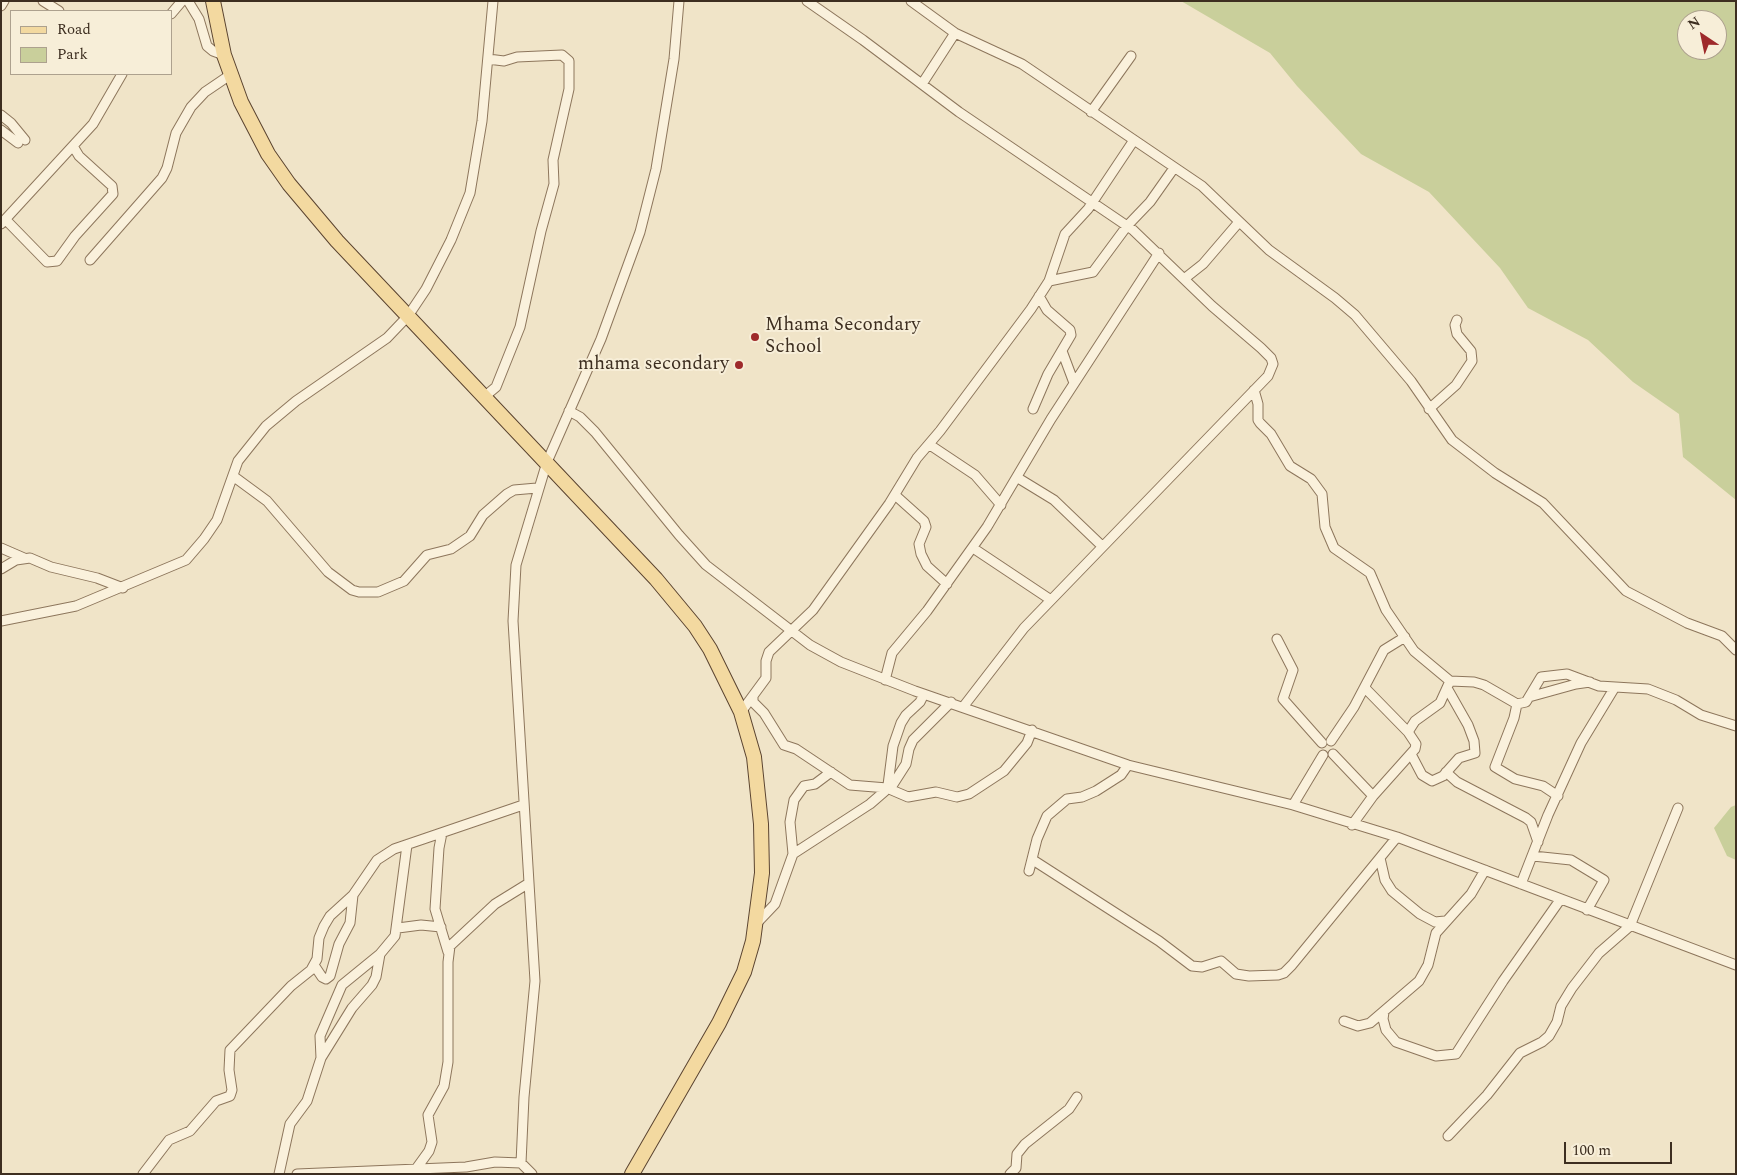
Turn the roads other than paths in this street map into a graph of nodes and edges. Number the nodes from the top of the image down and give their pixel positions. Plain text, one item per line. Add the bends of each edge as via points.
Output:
1 (4, 1) edge
2 (44, 1) edge
3 (182, 1) edge
4 (188, 1) edge
5 (213, 1) edge
6 (492, 1) edge
7 (679, 1) edge
8 (807, 1) edge
9 (912, 1) edge
10 (1, 6) edge
11 (58, 10) edge
12 (172, 13) edge
13 (955, 33) junction
14 (224, 55) junction
15 (1131, 56) dead end
16 (488, 59) junction
17 (121, 75) edge
18 (230, 75) junction
19 (922, 84) junction
20 (1091, 112) junction
21 (1, 116) edge
22 (1, 130) edge
23 (1134, 140) junction
24 (73, 146) junction
25 (1174, 168) junction
26 (1092, 203) junction
27 (4, 222) edge
28 (1239, 222) junction
29 (1127, 226) junction
30 (1159, 253) junction
31 (90, 260) dead end
32 (1184, 278) junction
33 (1049, 281) junction
34 (1040, 296) junction
35 (408, 316) junction
36 (1457, 320) dead end
37 (1062, 351) junction
38 (1074, 383) junction
39 (1254, 390) junction
40 (484, 397) junction
41 (1033, 409) dead end
42 (1430, 409) junction
43 (569, 411) junction
44 (930, 444) junction
45 (547, 462) junction
46 (233, 476) junction
47 (1018, 478) junction
48 (537, 488) junction
49 (895, 495) junction
50 (1000, 505) junction
51 (1102, 546) junction
52 (1, 548) edge
53 (973, 548) junction
54 (24, 558) junction
55 (1, 569) edge
56 (946, 584) junction
57 (123, 588) junction
58 (1051, 600) junction
59 (1, 621) edge
60 (793, 631) junction
61 (1405, 637) junction
62 (1277, 639) dead end
63 (1736, 650) edge
64 (885, 680) junction
65 (1590, 682) junction
66 (1449, 684) junction
67 (1615, 687) junction
68 (1364, 688) junction
69 (924, 694) junction
70 (753, 696) junction
71 (1529, 697) junction
72 (951, 702) junction
73 (1517, 704) junction
74 (963, 707) junction
75 (741, 712) junction
76 (1736, 726) edge
77 (1032, 730) junction
78 (1408, 732) junction
79 (1327, 742) junction
80 (1323, 754) junction
81 (1333, 754) junction
82 (1412, 754) junction
83 (1128, 765) junction
84 (831, 772) junction
85 (1446, 772) junction
86 (888, 788) junction
87 (1373, 796) junction
88 (1558, 796) junction
89 (523, 805) junction
90 (1293, 805) junction
91 (1678, 808) dead end
92 (1352, 825) junction
93 (442, 833) junction
94 (1397, 837) junction
95 (1538, 842) junction
96 (407, 844) junction
97 (793, 854) junction
98 (1533, 856) junction
99 (1380, 858) junction
100 (1032, 860) junction
101 (1485, 870) junction
102 (1029, 871) dead end
103 (529, 883) junction
104 (1522, 884) junction
105 (353, 895) junction
106 (1560, 900) junction
107 (399, 910) junction
108 (1586, 910) junction
109 (1445, 921) junction
110 (756, 924) junction
111 (416, 925) junction
112 (1630, 926) junction
113 (441, 927) junction
114 (398, 928) junction
115 (448, 953) junction
116 (380, 954) junction
117 (314, 965) junction
118 (1736, 965) edge
119 (1384, 1012) junction
120 (1344, 1021) dead end
121 (320, 1058) junction
122 (1077, 1097) dead end
123 (1448, 1136) dead end
124 (521, 1163) junction
125 (416, 1169) junction
126 (636, 1171) edge
127 (143, 1174) edge
128 (279, 1174) edge
129 (297, 1174) edge
130 (532, 1174) edge
131 (1010, 1174) edge

1 - 10 street
2 - 11 street
3 - 12 street
4 - 14 street via 199,19 206,46
5 - 14 main road
6 - 16 street
7 - 43 street via 674,59 646,209 601,339
8 - 19 street
9 - 13 street
13 - 19 street
13 - 20 street via 1022,64
14 - 18 main road
15 - 20 street
16 - 35 street via 470,192 426,290
16 - 40 street via 504,61 517,57 562,55 569,61 569,89 553,160 554,184 520,327 496,387
17 - 24 street via 102,111
18 - 31 street via 205,92 191,107 176,133 162,178
18 - 35 main road via 254,128 289,184 336,241
19 - 26 street
20 - 23 street
21 - 22 street via 10,123 21,142
23 - 25 street
23 - 26 street
24 - 27 street
24 - 27 street via 79,156 112,186 113,194 57,260 47,262
25 - 28 street via 1215,197
25 - 29 street via 1150,202
26 - 29 street
26 - 33 street via 1065,234
28 - 32 street via 1203,264
28 - 42 street via 1286,264 1355,315 1411,381
29 - 30 street
29 - 33 street via 1093,272
30 - 32 street
30 - 38 street
32 - 39 street via 1271,358 1272,370
33 - 34 street
34 - 37 street via 1051,314 1071,332
34 - 44 street
35 - 40 main road
35 - 46 street via 387,338 296,401 266,426 244,451
36 - 42 street via 1456,334 1471,351 1472,361 1456,386
37 - 38 street
37 - 41 street
38 - 47 street
39 - 51 street
39 - 61 street via 1260,423 1271,434 1290,466 1311,479 1322,494 1325,528 1330,543 1337,552 1370,573 1380,599
40 - 45 main road
42 - 63 street via 1452,440 1495,473 1543,503 1626,591 1687,623 1722,636
43 - 45 street
43 - 60 street via 595,432 706,565
44 - 49 street via 916,458
44 - 50 street via 975,474
45 - 48 street
45 - 75 main road via 639,560 695,626 722,670
46 - 48 street via 267,501 328,572 359,592 378,592 404,581 427,556 451,549 470,536 483,515 507,494 514,490
46 - 57 street via 217,520 191,555 179,565
47 - 50 street
47 - 51 street via 1054,500
48 - 89 street via 521,541 514,586
49 - 56 street via 924,521 926,527 919,544 921,554 927,566
49 - 60 street via 813,610
50 - 53 street
51 - 58 street
52 - 54 street
53 - 56 street
53 - 58 street
54 - 55 street
54 - 57 street
56 - 64 street via 892,653
57 - 59 street via 76,606
58 - 74 street via 1006,649
60 - 64 street via 826,654
60 - 70 street via 769,652 766,678
61 - 66 street via 1422,660
61 - 68 street via 1384,650
62 - 79 street via 1293,670 1283,699
64 - 69 street
65 - 67 street
65 - 71 street
65 - 71 street via 1567,674 1543,676
66 - 73 street via 1474,682
66 - 78 street via 1440,703 1415,721
66 - 85 street via 1468,725 1475,750 1472,755 1459,758
67 - 76 street via 1648,689 1701,715
67 - 88 street via 1586,732
68 - 78 street
68 - 79 street
69 - 72 street
69 - 86 street via 901,723 893,746
70 - 75 street
70 - 84 street via 753,702 764,713 781,742
71 - 73 street via 1524,704
72 - 74 street
72 - 86 street via 913,740 906,764
73 - 88 street via 1494,767 1516,779 1543,786
74 - 77 street
75 - 110 main road via 754,757 761,824 762,873
77 - 83 street
77 - 86 street via 1027,743 1004,771 962,797 936,792 908,797
78 - 82 street via 1416,744
79 - 80 street via 1320,748
79 - 81 street via 1336,746
80 - 81 street
80 - 90 street
81 - 87 street
82 - 85 street via 1416,766 1427,780 1436,780
82 - 87 street
83 - 90 street
83 - 100 street via 1121,775 1096,791 1068,799 1054,808 1041,827
84 - 86 street via 854,787
84 - 97 street via 815,784 804,786 794,800 790,822
85 - 95 street via 1457,782 1526,818 1531,822
86 - 97 street via 870,804
87 - 92 street
88 - 95 street
89 - 93 street
89 - 103 street
90 - 92 street
91 - 112 street
92 - 94 street
93 - 96 street
93 - 113 street via 435,900
94 - 99 street
94 - 101 street
95 - 98 street
96 - 105 street via 377,860
96 - 107 street
97 - 110 street via 775,904
98 - 104 street
98 - 108 street via 1570,860 1604,880
99 - 100 street via 1284,972 1249,976 1236,974 1221,961 1202,967 1192,966 1159,941
99 - 109 street via 1385,880 1392,891 1420,914 1435,922
100 - 102 street
101 - 104 street
101 - 109 street via 1471,894
103 - 115 street via 495,904 452,943
103 - 124 street via 535,981
104 - 106 street
105 - 117 street via 324,926
105 - 117 street via 350,923 339,944 330,976 322,977
106 - 108 street
106 - 119 street via 1498,987 1456,1054 1436,1056 1396,1042 1386,1030
107 - 111 street
107 - 114 street
108 - 112 street
109 - 119 street via 1433,940 1424,975
110 - 126 main road via 740,982
111 - 113 street
111 - 114 street
112 - 118 street
112 - 123 street via 1599,953 1580,977 1561,1006 1549,1036 1520,1053 1487,1095
113 - 115 street
114 - 116 street
115 - 125 street via 448,1062 444,1086 428,1116 432,1142
116 - 121 street via 372,985 352,1008
116 - 121 street via 342,986 320,1036
117 - 127 street via 230,1050 230,1096 216,1101 190,1131 169,1140
119 - 120 street via 1363,1025
121 - 128 street via 307,1101 286,1134
122 - 131 street via 1069,1109 1024,1144 1017,1154 1016,1168
124 - 125 street
124 - 130 street
125 - 129 street

